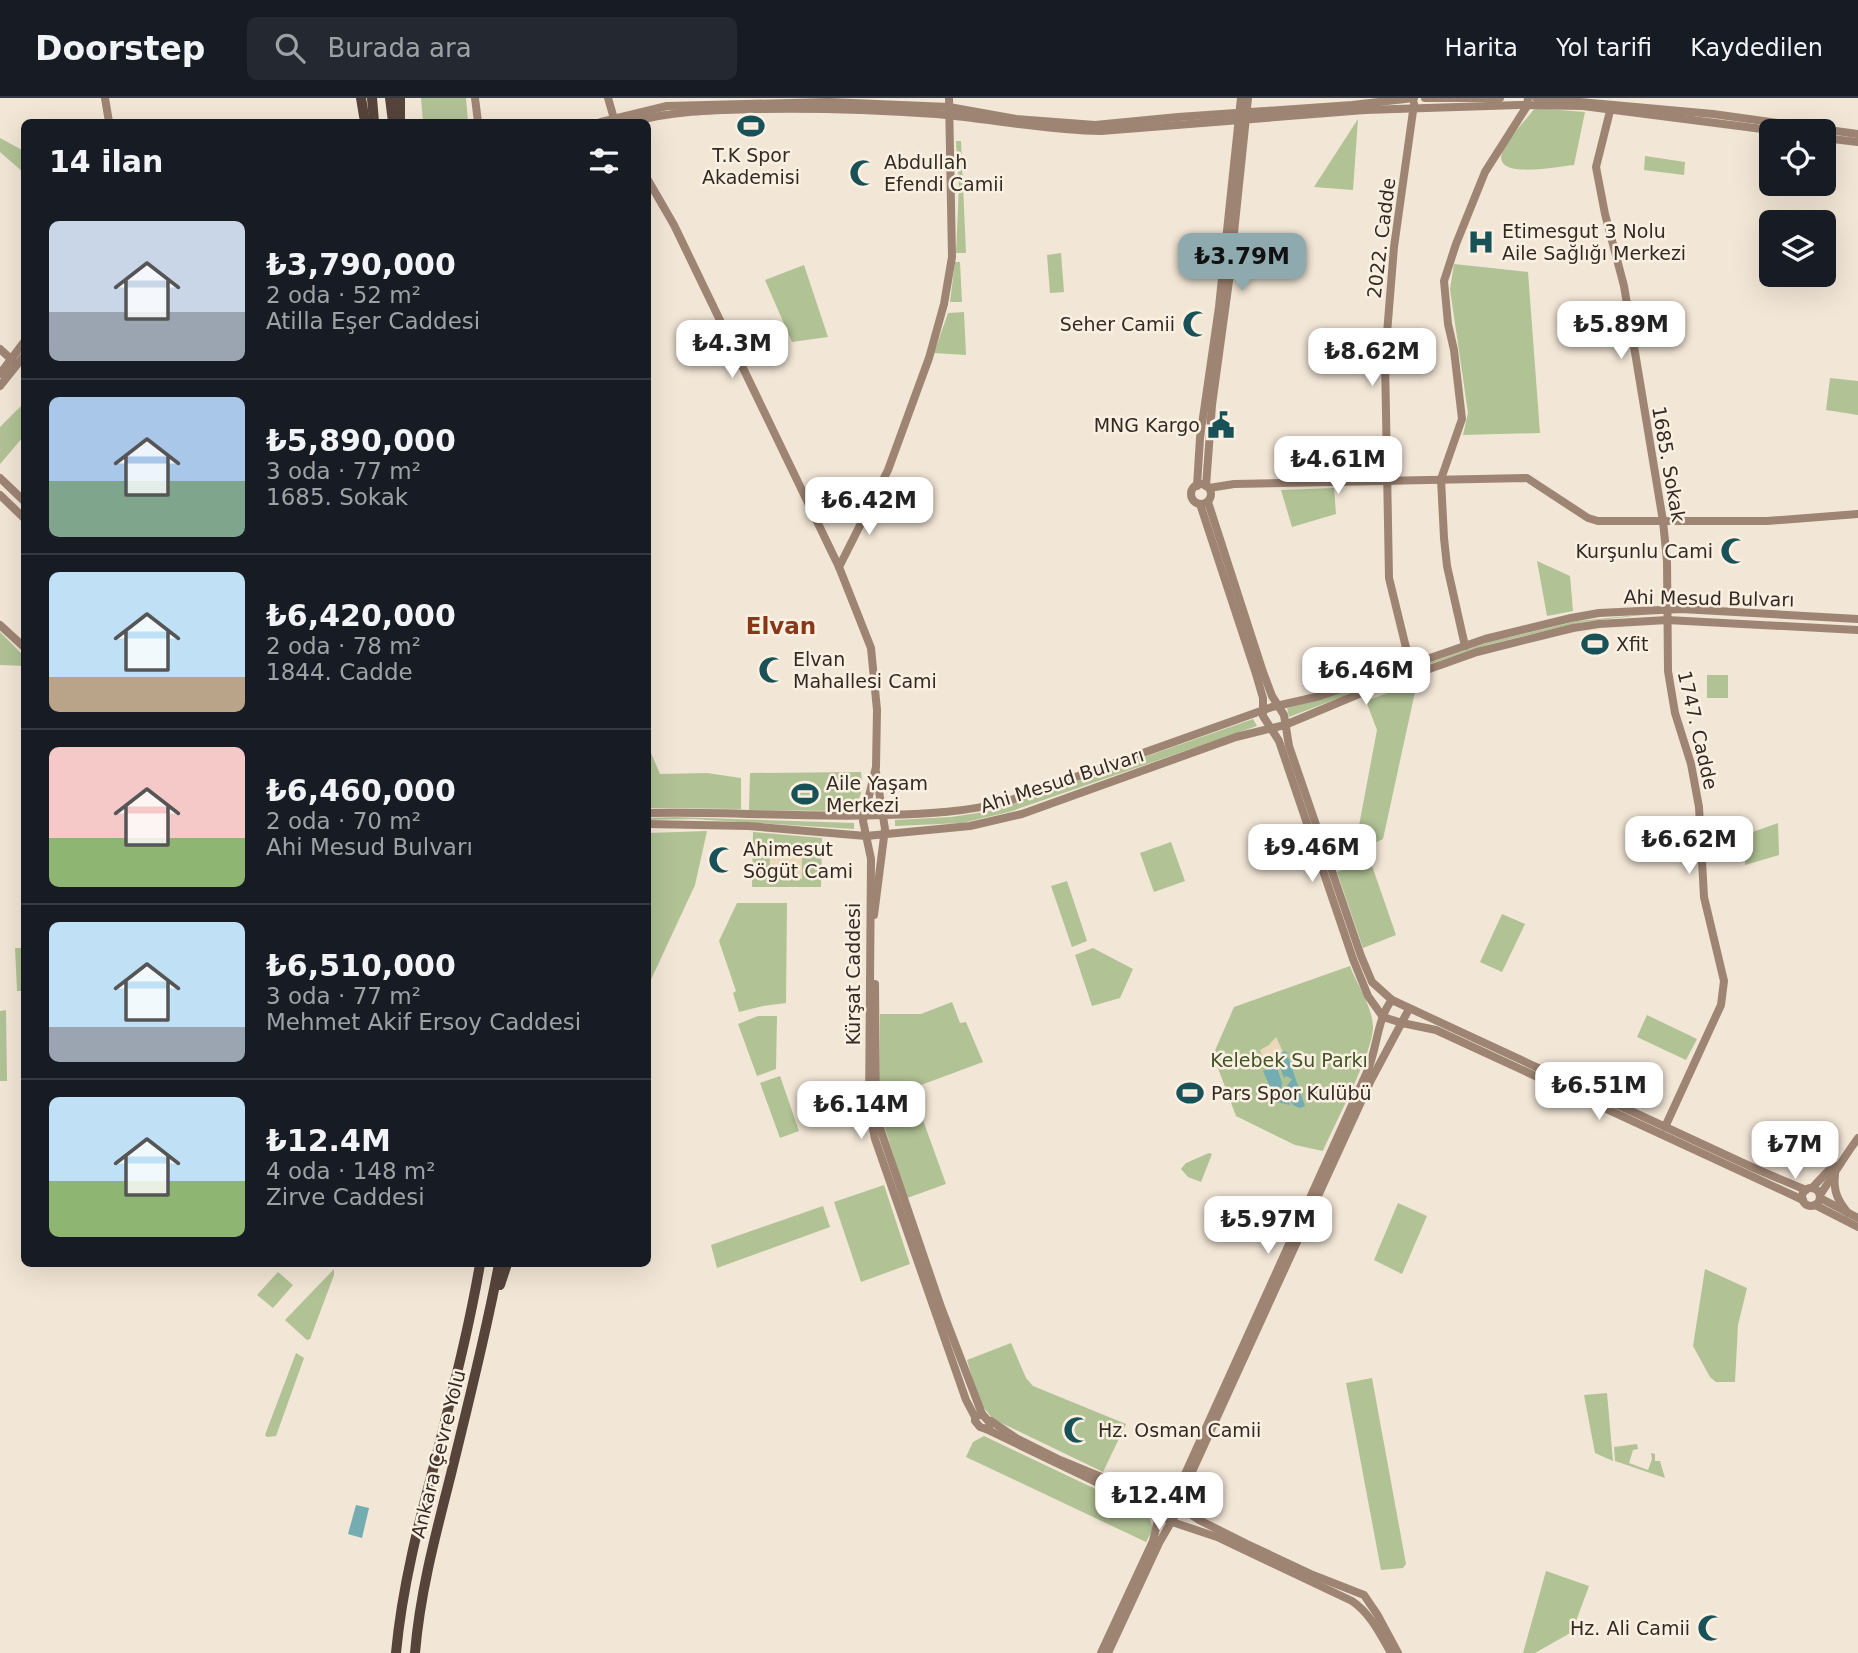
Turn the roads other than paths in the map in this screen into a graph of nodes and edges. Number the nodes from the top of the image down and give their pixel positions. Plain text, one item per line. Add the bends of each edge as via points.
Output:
1 (105, 98) edge
2 (362, 98) edge
3 (372, 98) edge
4 (390, 98) edge
5 (400, 98) edge
6 (475, 98) edge
7 (608, 98) edge
8 (1241, 98) edge
9 (1248, 98) edge
10 (1425, 98) edge
11 (1500, 98) edge
12 (1536, 98) edge
13 (732, 101) edge
14 (1414, 101) edge
15 (1527, 102) edge
16 (949, 107) edge
17 (1611, 111) junction
18 (1241, 117) junction
19 (108, 119) edge
20 (366, 119) edge
21 (374, 119) edge
22 (393, 119) edge
23 (400, 119) edge
24 (478, 119) edge
25 (614, 119) edge
26 (622, 119) edge
27 (647, 119) edge
28 (1759, 129) edge
29 (1858, 134) edge
30 (1836, 139) edge
31 (1858, 142) edge
32 (651, 185) edge
33 (0, 349) edge
34 (18, 366) edge
35 (0, 374) edge
36 (0, 386) edge
37 (0, 478) edge
38 (1441, 479) junction
39 (1386, 480) junction
40 (1196, 485) junction
41 (0, 495) edge
42 (1207, 495) junction
43 (21, 498) edge
44 (1858, 514) edge
45 (21, 516) edge
46 (1664, 520) junction
47 (838, 567) junction
48 (1667, 609) junction
49 (1858, 619) edge
50 (1667, 620) junction
51 (0, 625) edge
52 (1858, 630) edge
53 (21, 644) edge
54 (1465, 646) junction
55 (1410, 665) junction
56 (1413, 674) junction
57 (1278, 705) junction
58 (1263, 710) junction
59 (1285, 724) junction
60 (1271, 729) junction
61 (876, 766) junction
62 (651, 813) edge
63 (883, 815) junction
64 (863, 816) junction
65 (651, 824) edge
66 (884, 834) junction
67 (866, 836) junction
68 (1392, 1000) junction
69 (1409, 1009) junction
70 (1382, 1017) junction
71 (1402, 1023) junction
72 (1665, 1127) junction
73 (1858, 1138) edge
74 (1836, 1169) junction
75 (1809, 1189) junction
76 (1803, 1200) junction
77 (1818, 1200) junction
78 (1849, 1213) junction
79 (1858, 1218) edge
80 (1858, 1227) edge
81 (478, 1267) edge
82 (498, 1267) edge
83 (506, 1267) edge
84 (487, 1327) junction
85 (979, 1416) junction
86 (988, 1425) junction
87 (1167, 1501) junction
88 (1180, 1507) junction
89 (1160, 1515) junction
90 (1172, 1522) junction
91 (396, 1653) edge
92 (415, 1653) edge
93 (1101, 1653) edge
94 (1108, 1653) edge
95 (1391, 1653) edge
96 (1398, 1653) edge

1 - 19 main road
2 - 20 highway
3 - 21 highway
4 - 22 highway
5 - 23 highway
6 - 24 main road
7 - 25 main road
8 - 18 main road
9 - 18 main road
10 - 11 main road
12 - 29 main road via 1713,114
13 - 16 main road
13 - 26 main road via 667,106
14 - 15 main road
14 - 18 main road
14 - 39 main road, 2022. Cadde via 1388,299
15 - 17 main road
15 - 38 main road via 1485,172 1444,281 1462,419
16 - 18 main road via 1016,119 1096,125
16 - 27 main road via 715,110
16 - 47 main road via 952,257 944,304 929,358 877,495
17 - 28 main road
17 - 46 main road, 1685. Sokak via 1596,167 1624,286
18 - 40 main road
18 - 42 main road
30 - 31 main road
32 - 47 main road, Kürşat Caddesi
33 - 34 main road
34 - 35 main road
34 - 36 main road
37 - 43 main road
38 - 39 main road
38 - 46 main road via 1527,478 1588,518
38 - 54 main road via 1447,566
39 - 42 main road via 1234,484
39 - 55 main road, 2022. Cadde via 1389,578
40 - 42 main road
40 - 42 main road via 1191,496 1194,502
41 - 45 main road
42 - 57 main road via 1263,672
42 - 58 main road
44 - 46 main road via 1768,521
46 - 48 main road, 1685. Sokak
47 - 61 main road, Kürşat Caddesi via 874,659
48 - 49 main road, Ahi Mesud Bulvarı
48 - 50 main road, 1685. Sokak
48 - 54 main road, Ahi Mesud Bulvarı via 1579,616
50 - 52 main road, Ahi Mesud Bulvarı
50 - 56 main road, Ahi Mesud Bulvarı via 1573,628 1488,648
50 - 72 main road, 1747. Cadde via 1669,681 1699,807 1704,897 1724,981 1721,1005
51 - 53 main road
54 - 55 main road, Ahi Mesud Bulvarı
55 - 56 main road, 2022. Cadde
55 - 57 main road, Ahi Mesud Bulvarı via 1320,696
56 - 59 main road, Ahi Mesud Bulvarı
57 - 58 main road, Ahi Mesud Bulvarı
57 - 59 main road
58 - 60 main road
58 - 63 main road, Ahi Mesud Bulvarı via 997,804 962,811
59 - 60 main road, Ahi Mesud Bulvarı
59 - 68 main road via 1360,956 1372,982
60 - 66 main road, Ahi Mesud Bulvarı via 1236,737 1003,819
60 - 70 main road via 1279,741 1353,959
61 - 63 main road, Kürşat Caddesi
61 - 64 main road, Kürşat Caddesi
62 - 64 main road, Ahi Mesud Bulvarı
63 - 64 main road, Ahi Mesud Bulvarı
63 - 66 main road, Kürşat Caddesi
64 - 67 main road, Kürşat Caddesi
65 - 67 main road, Ahi Mesud Bulvarı
66 - 67 main road, Ahi Mesud Bulvarı
66 - 85 main road, Kürşat Caddesi via 874,906 878,1119
67 - 85 main road, Kürşat Caddesi via 871,859 869,1111 966,1400
68 - 69 main road
68 - 70 main road
69 - 71 main road
69 - 72 main road
70 - 71 main road
70 - 87 main road via 1373,1059 1186,1472
71 - 76 main road via 1436,1030
71 - 88 main road via 1371,1080
72 - 75 main road via 1756,1170
73 - 74 main road
74 - 75 main road
74 - 77 main road
74 - 78 main road via 1837,1198
75 - 76 main road
75 - 77 main road via 1817,1190
76 - 77 main road via 1808,1205
77 - 78 main road
77 - 80 main road
78 - 79 main road
81 - 91 highway, Ankara Çevre Yolu via 421,1515
82 - 84 highway, Ankara Çevre Yolu
83 - 84 highway
84 - 92 highway, Ankara Çevre Yolu via 429,1562
85 - 86 main road
86 - 87 main road via 1060,1460
86 - 89 main road
87 - 88 main road
87 - 89 main road
88 - 90 main road
88 - 96 main road via 1247,1544 1360,1593
89 - 90 main road
89 - 93 main road via 1153,1541
90 - 94 main road
90 - 95 main road via 1217,1537 1352,1601 1375,1625

